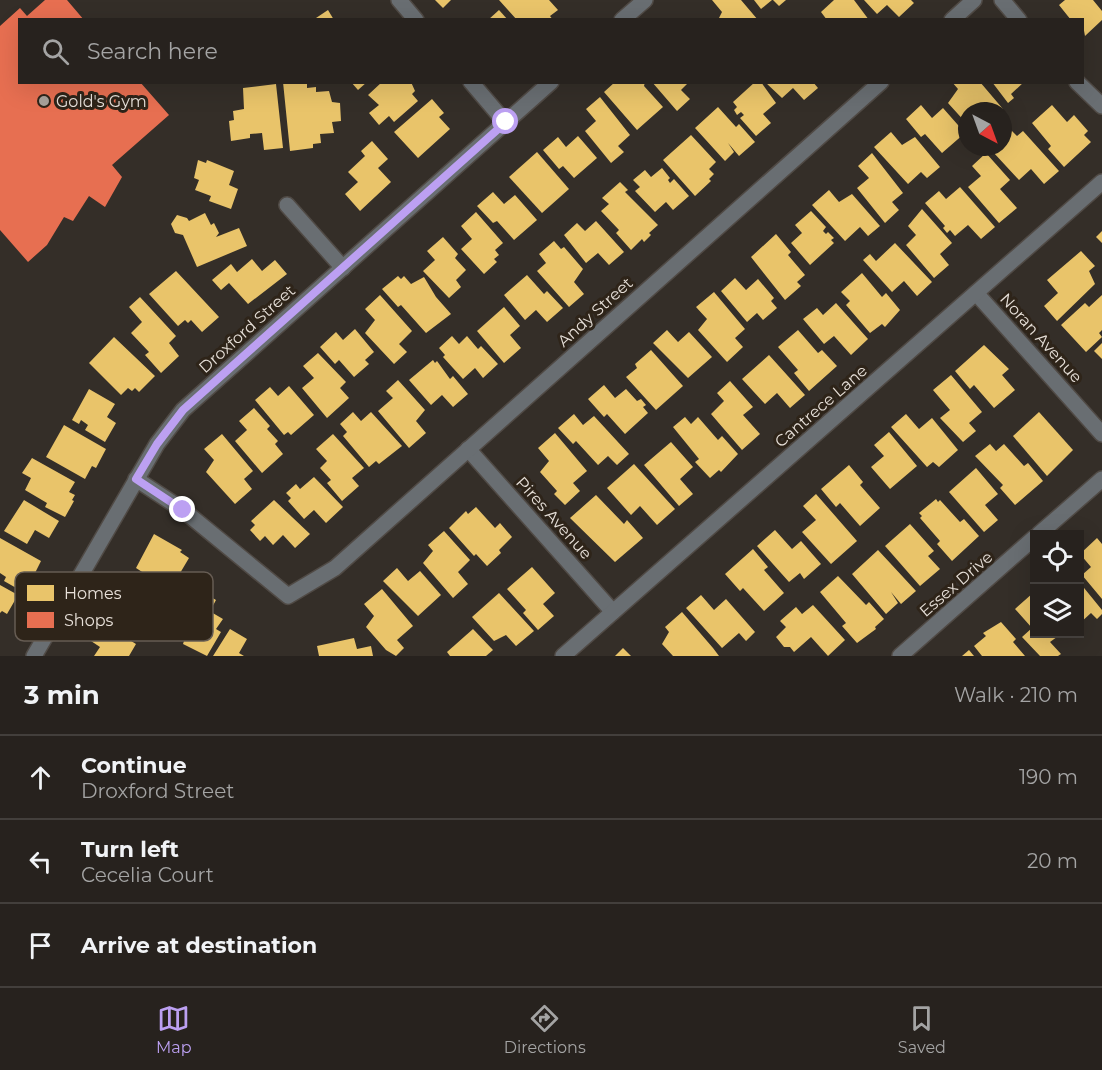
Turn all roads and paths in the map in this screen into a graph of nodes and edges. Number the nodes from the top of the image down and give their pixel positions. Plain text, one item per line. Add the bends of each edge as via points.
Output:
1 (399, 0) edge
2 (645, 0) edge
3 (974, 0) edge
4 (1002, 0) edge
5 (414, 18) edge
6 (624, 18) edge
7 (954, 18) edge
8 (1017, 18) edge
9 (473, 84) edge
10 (549, 84) edge
11 (879, 84) edge
12 (1079, 84) edge
13 (1102, 106) edge
14 (506, 122) junction
15 (1102, 182) edge
16 (287, 205) dead end
17 (343, 268) junction
18 (976, 293) junction
19 (1102, 434) edge
20 (468, 449) junction
21 (136, 479) junction
22 (1102, 479) edge
23 (1044, 530) edge
24 (1030, 542) edge
25 (82, 572) edge
26 (613, 612) junction
27 (43, 641) edge
28 (34, 656) edge
29 (563, 656) edge
30 (900, 656) edge

1 - 5 street
2 - 6 street
3 - 7 street
4 - 8 street
9 - 14 street
10 - 14 street, Droxford Street
11 - 20 street, Andy Street
12 - 13 street
14 - 17 street, Droxford Street
15 - 18 street, Cantrece Lane
16 - 17 street
17 - 21 street, Droxford Street via 183,410
18 - 19 street, Noran Avenue
18 - 26 street, Cantrece Lane
20 - 21 street, Andy Street via 334,568 288,596 183,510
20 - 26 street, Pires Avenue
21 - 25 street, Droxford Street
22 - 23 street
24 - 30 street, Essex Drive
26 - 29 street, Cantrece Lane
27 - 28 street, Droxford Street

